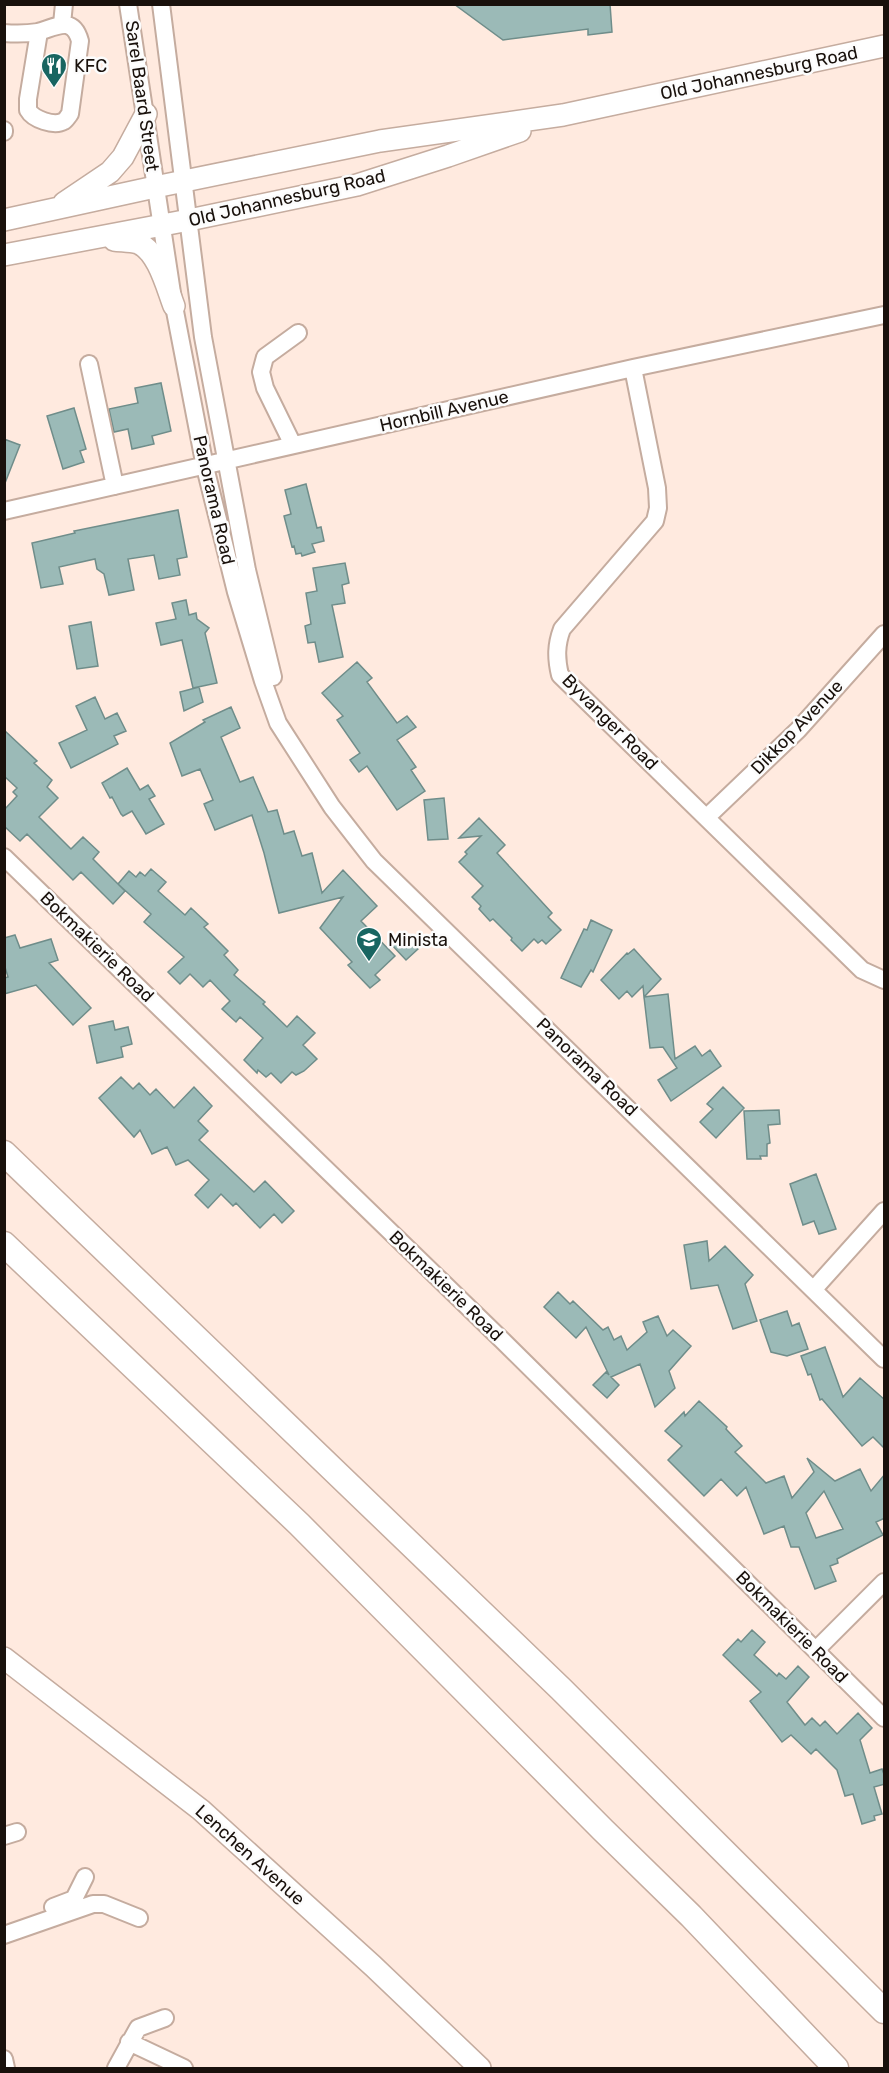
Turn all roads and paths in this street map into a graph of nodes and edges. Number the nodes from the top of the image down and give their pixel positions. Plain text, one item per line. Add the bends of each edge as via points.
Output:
1 (64, 4) edge
2 (128, 4) edge
3 (161, 4) edge
4 (62, 24) junction
5 (39, 32) junction
6 (4, 33) edge
7 (885, 46) edge
8 (146, 114) junction
9 (562, 116) junction
10 (184, 181) junction
11 (155, 187) junction
12 (53, 210) junction
13 (4, 220) edge
14 (189, 220) junction
15 (161, 225) junction
16 (98, 238) junction
17 (4, 255) edge
18 (174, 306) junction
19 (885, 315) edge
20 (298, 333) dead end
21 (89, 364) dead end
22 (633, 368) junction
23 (293, 446) junction
24 (227, 461) junction
25 (205, 466) junction
26 (115, 486) junction
27 (4, 511) edge
28 (885, 634) edge
29 (304, 763) junction
30 (707, 817) junction
31 (4, 857) edge
32 (885, 980) edge
33 (4, 1153) edge
34 (885, 1211) edge
35 (4, 1244) edge
36 (814, 1289) junction
37 (885, 1359) edge
38 (885, 1582) edge
39 (816, 1650) junction
40 (4, 1658) edge
41 (885, 1718) edge
42 (85, 1877) dead end
43 (139, 1918) dead end
44 (4, 1924) edge
45 (4, 1935) edge
46 (885, 2011) edge
47 (165, 2018) dead end
48 (129, 2042) junction
49 (4, 2059) edge
50 (6, 2068) edge
51 (116, 2068) edge
52 (184, 2068) edge
53 (480, 2068) edge
54 (836, 2068) edge

1 - 4 street
2 - 8 street, Sarel Baard Street
3 - 10 street, Sarel Baard Street
4 - 5 street
4 - 5 street via 74,29 80,41 70,114 61,123 36,118 28,110
5 - 6 street
7 - 9 main road, Old Johannesburg Road
8 - 11 street, Sarel Baard Street
8 - 12 main road via 123,157 110,172
9 - 10 main road, Old Johannesburg Road via 380,141
9 - 14 main road, Old Johannesburg Road via 357,185
10 - 11 main road, Old Johannesburg Road
10 - 14 street, Sarel Baard Street
11 - 12 main road, Old Johannesburg Road
11 - 15 street, Sarel Baard Street
12 - 13 main road, Old Johannesburg Road
14 - 15 main road, Old Johannesburg Road
14 - 24 street, Panorama Road via 203,337
15 - 16 main road, Old Johannesburg Road
15 - 18 street, Panorama Road
16 - 17 main road, Old Johannesburg Road
16 - 18 main road via 138,243 147,250 156,260
18 - 25 street, Panorama Road
19 - 22 street, Hornbill Avenue
20 - 23 street via 265,357 261,372
21 - 26 street
22 - 23 street, Hornbill Avenue
22 - 30 street, Byvanger Road via 657,488 655,521 562,629 556,657 560,675
23 - 24 street, Hornbill Avenue
24 - 25 street, Hornbill Avenue
24 - 29 street, Panorama Road via 272,676
25 - 26 street, Hornbill Avenue
25 - 29 street, Panorama Road via 263,681 278,723
26 - 27 street, Hornbill Avenue
28 - 30 street, Dikkop Avenue via 798,730
29 - 36 street, Panorama Road via 374,861
30 - 32 street, Byvanger Road via 862,970
31 - 39 street, Bokmakierie Road
33 - 46 highway via 561,1689
34 - 36 street
35 - 54 highway via 299,1524 691,1916
36 - 37 street, Panorama Road
38 - 39 street
39 - 41 street, Bokmakierie Road
40 - 53 main road, Lenchen Avenue via 201,1810
42 - 44 street via 74,1899
43 - 45 street via 104,1904 93,1904
47 - 48 street via 138,2028
48 - 51 street
48 - 52 street
49 - 50 street

